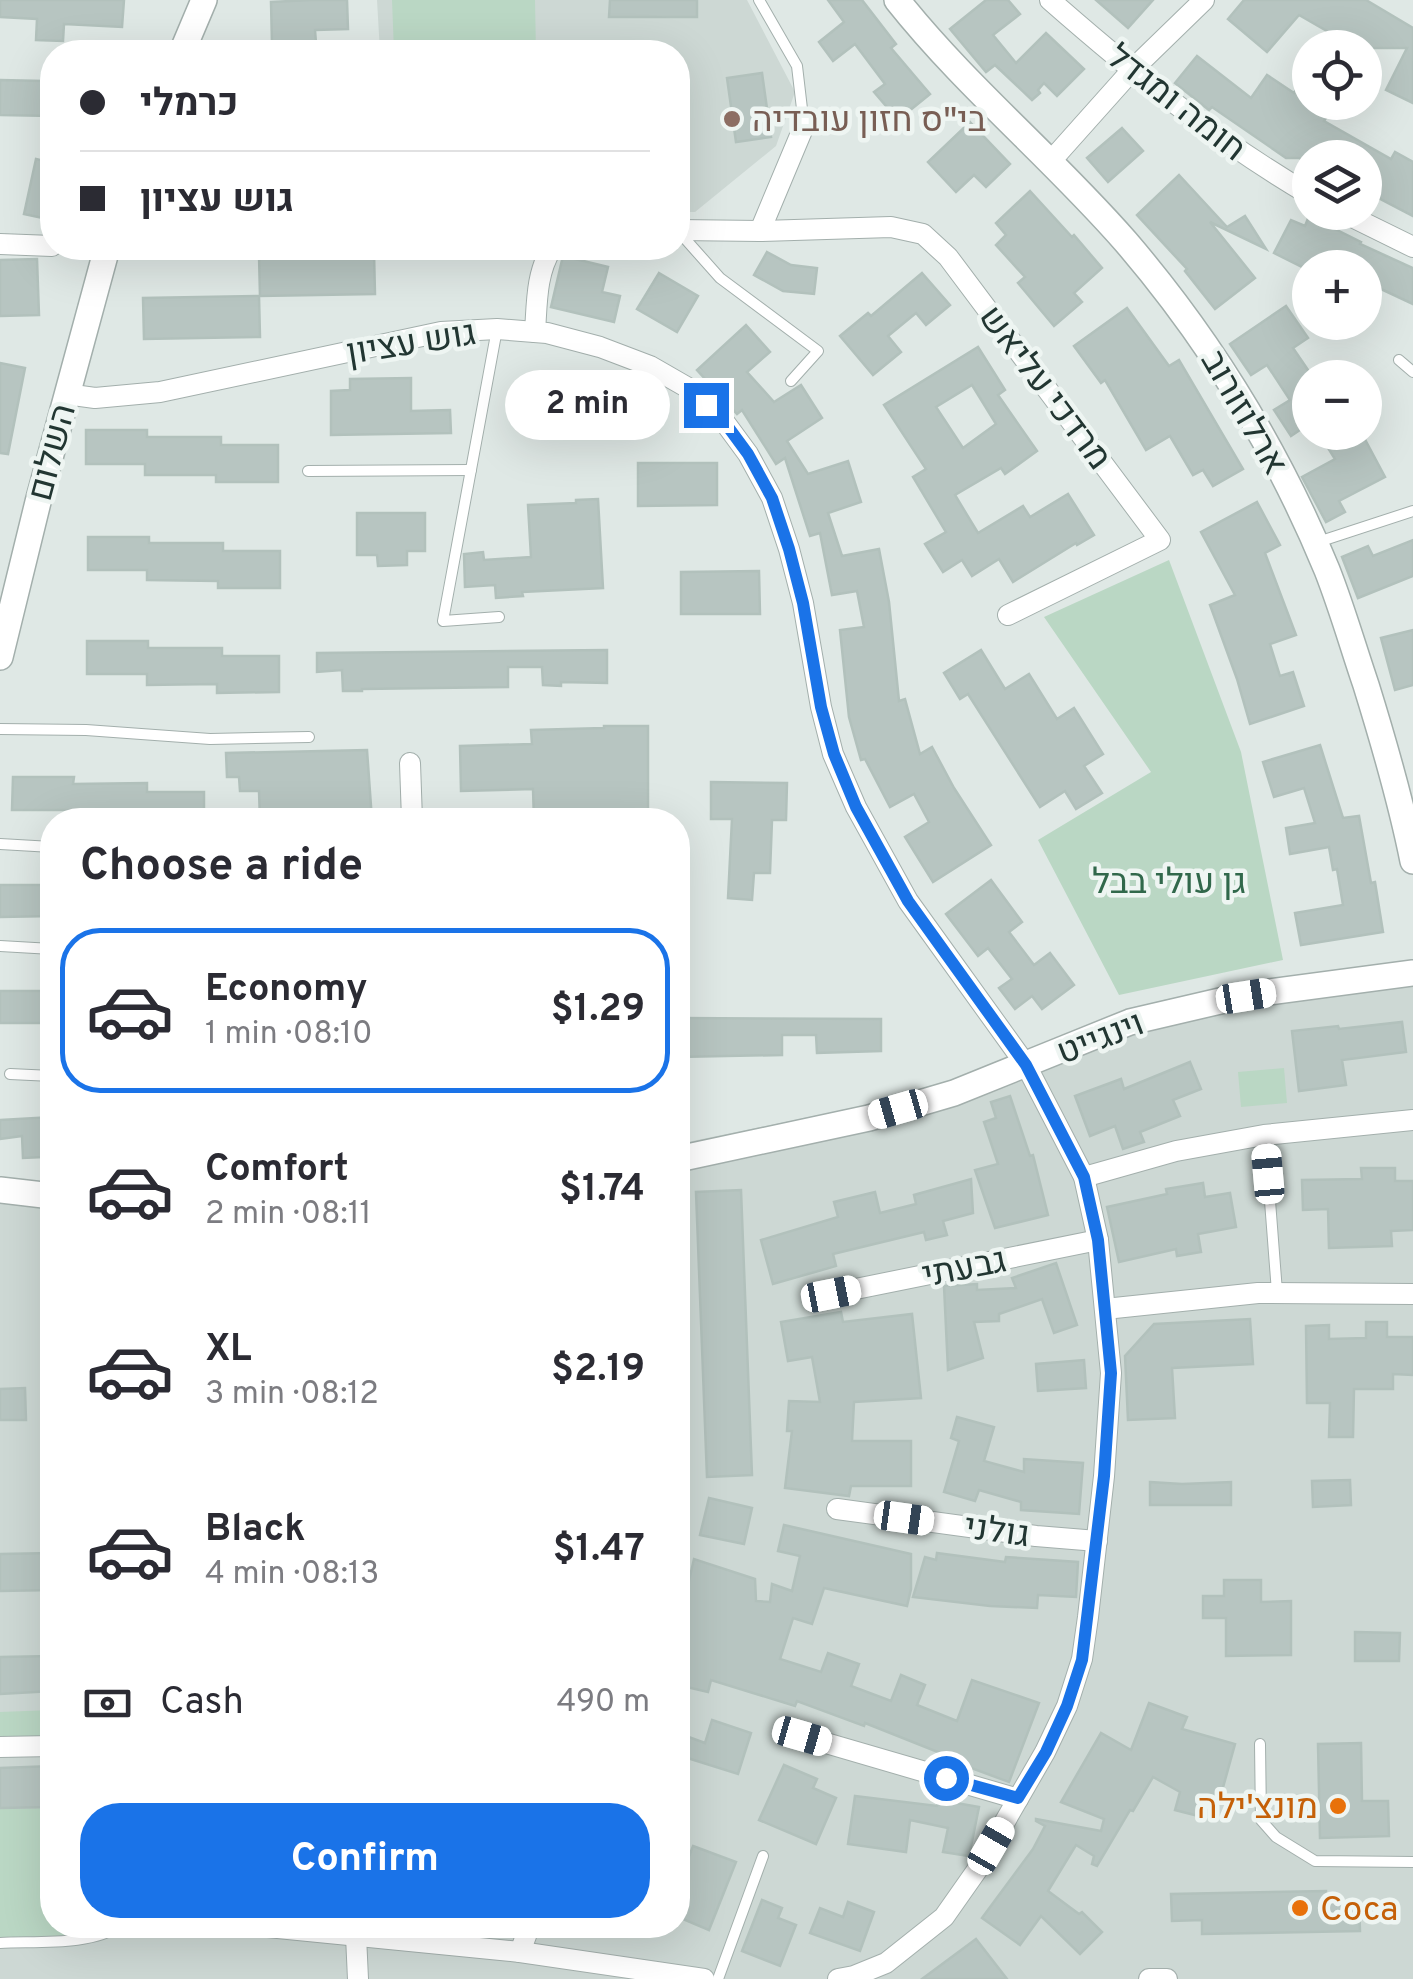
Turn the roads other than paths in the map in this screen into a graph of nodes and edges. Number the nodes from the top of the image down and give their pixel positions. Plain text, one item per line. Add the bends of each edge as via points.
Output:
1 (204, 0) edge
2 (759, 0) edge
3 (897, 0) edge
4 (1050, 0) edge
5 (1204, 0) edge
6 (187, 40) edge
7 (1134, 70) junction
8 (804, 126) joint
9 (1050, 162) junction
10 (1292, 184) edge
11 (690, 230) edge
12 (1379, 230) edge
13 (760, 231) junction
14 (0, 244) edge
15 (690, 244) edge
16 (40, 246) edge
17 (1413, 247) edge
18 (104, 260) edge
19 (544, 260) edge
20 (497, 329) junction
21 (534, 332) junction
22 (1400, 360) dead end
23 (1413, 372) edge
24 (791, 381) dead end
25 (66, 394) junction
26 (471, 470) junction
27 (308, 471) dead end
28 (1413, 511) edge
29 (1315, 543) junction
30 (1008, 615) dead end
31 (498, 616) dead end
32 (0, 658) edge
33 (0, 729) edge
34 (308, 736) dead end
35 (410, 763) dead end
36 (412, 808) edge
37 (0, 844) edge
38 (40, 846) edge
39 (1413, 861) edge
40 (0, 946) edge
41 (40, 949) edge
42 (1413, 973) edge
43 (1026, 1065) junction
44 (10, 1074) dead end
45 (40, 1075) edge
46 (1413, 1120) edge
47 (1264, 1134) junction
48 (690, 1156) edge
49 (1084, 1177) junction
50 (0, 1190) edge
51 (40, 1195) edge
52 (1098, 1240) junction
53 (1277, 1292) junction
54 (831, 1294) dead end
55 (1413, 1294) edge
56 (1105, 1309) junction
57 (838, 1509) dead end
58 (1097, 1542) junction
59 (802, 1736) dead end
60 (1260, 1744) dead end
61 (40, 1746) edge
62 (0, 1747) edge
63 (1018, 1798) junction
64 (762, 1856) dead end
65 (1413, 1862) edge
66 (94, 1938) edge
67 (356, 1938) edge
68 (376, 1938) edge
69 (525, 1938) edge
70 (0, 1943) edge
71 (520, 1952) junction
72 (588, 1971) edge
73 (358, 1979) edge
74 (704, 1979) edge
75 (718, 1979) edge
76 (838, 1979) edge
77 (1149, 1979) edge
78 (1167, 1979) edge

1 - 6 street
2 - 8 lane via 797,66
3 - 9 street, ארלוזורוב
4 - 7 street, חומה ומגדל
5 - 7 street
7 - 9 street
7 - 10 street, חומה ומגדל via 1208,130
8 - 13 street
9 - 29 street, ארלוזורוב via 1197,332 1273,456
11 - 13 street, מרדכי עליאש
12 - 17 street
13 - 30 street, מרדכי עליאש via 892,227 923,234 948,257 1160,540
14 - 16 street
15 - 24 lane via 720,278 818,351
18 - 25 street, השלום
19 - 21 street
20 - 21 street, גוש עציון
20 - 25 street, גוש עציון via 441,332 160,392
20 - 26 lane
21 - 43 street, גוש עציון via 650,366 690,390 748,454 789,549 825,722 856,807 908,901
22 - 23 lane
25 - 32 street, השלום
26 - 27 lane
26 - 31 lane via 443,621
28 - 29 lane
29 - 39 street, ארלוזורוב via 1386,749
33 - 34 lane via 210,739
35 - 36 street
37 - 38 lane
40 - 41 lane
42 - 43 street, וינגייט via 1199,1004 1130,1022
43 - 48 street, וינגייט via 870,1118
43 - 49 street, גוש עציון
44 - 45 lane
46 - 47 street
47 - 49 street
47 - 53 lane
49 - 52 street, גוש עציון
50 - 51 street
52 - 54 street, גבעתי
52 - 56 street, גוש עציון
53 - 55 street
53 - 56 street
56 - 58 street, גוש עציון via 1111,1373
57 - 58 street, גולני
58 - 63 street, גוש עציון via 1082,1660 1046,1752
59 - 63 street
60 - 65 lane via 1261,1820 1276,1838 1315,1861
61 - 62 street
63 - 76 street, גוש עציון via 944,1917 886,1963
64 - 75 lane
66 - 70 lane
67 - 73 street
68 - 71 street
69 - 71 street
71 - 72 street
72 - 74 street
77 - 78 street

